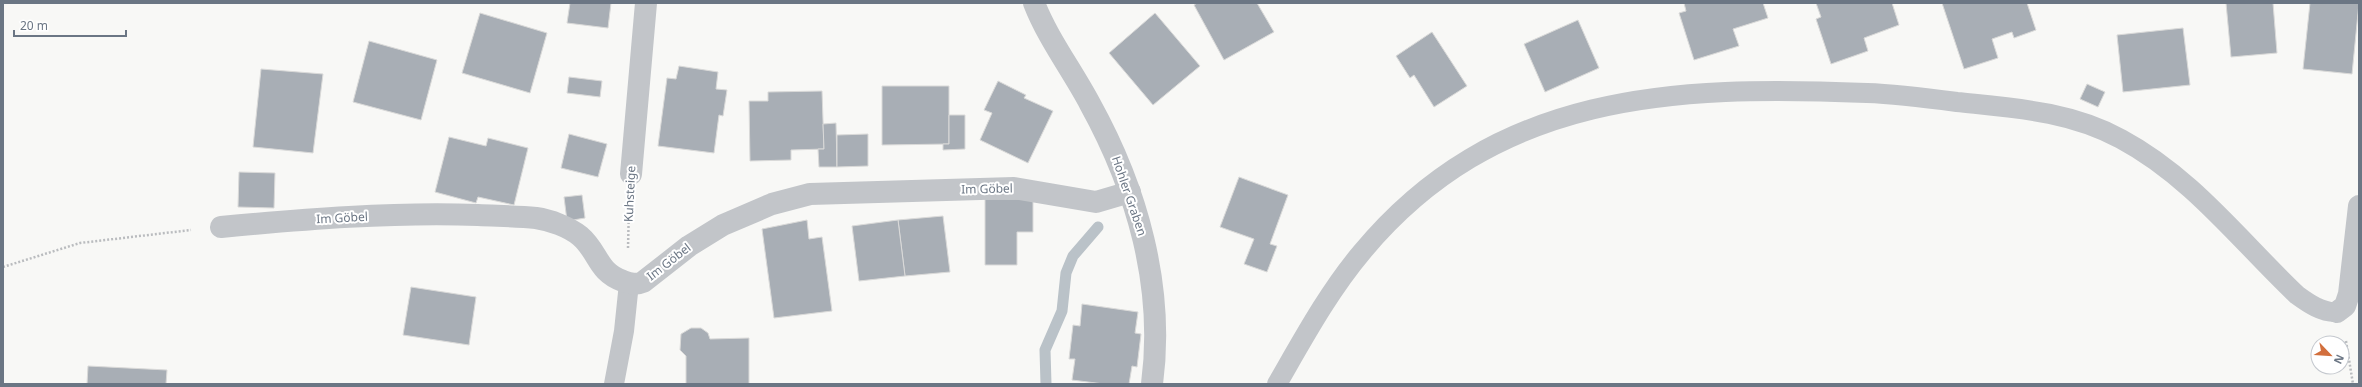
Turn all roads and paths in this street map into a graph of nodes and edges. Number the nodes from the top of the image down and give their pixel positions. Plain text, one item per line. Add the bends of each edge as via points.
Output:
1 (646, 3) edge
2 (1034, 3) edge
3 (631, 174) joint
4 (1130, 192) junction
5 (2359, 206) edge
6 (221, 227) joint
7 (3, 267) edge
8 (629, 283) junction
9 (2337, 312) junction
10 (614, 384) edge
11 (1152, 384) edge
12 (1277, 384) edge
13 (2353, 384) edge

1 - 3 street, Kuhsteige
2 - 4 street, Hohler Graben via 1098,118
3 - 8 path, Kuhsteige via 626,264
4 - 8 street, Im Göbel via 1096,202 1014,188 810,194 772,204 723,225 689,246 644,282
4 - 11 street, Hohler Graben via 1144,240 1152,288 1156,328
5 - 9 street via 2349,294 2345,306
6 - 7 path via 95,240
6 - 8 street, Im Göbel via 319,218 429,214 537,218 579,235 604,270 618,280
8 - 10 lane via 624,331
9 - 12 lane via 2318,308 2297,295 2223,219 2164,166 2116,136 2066,117 2035,110 1886,94 1755,92 1687,95 1630,101 1569,114 1507,138 1442,176 1407,205 1361,253 1319,314
9 - 13 path via 2346,340

